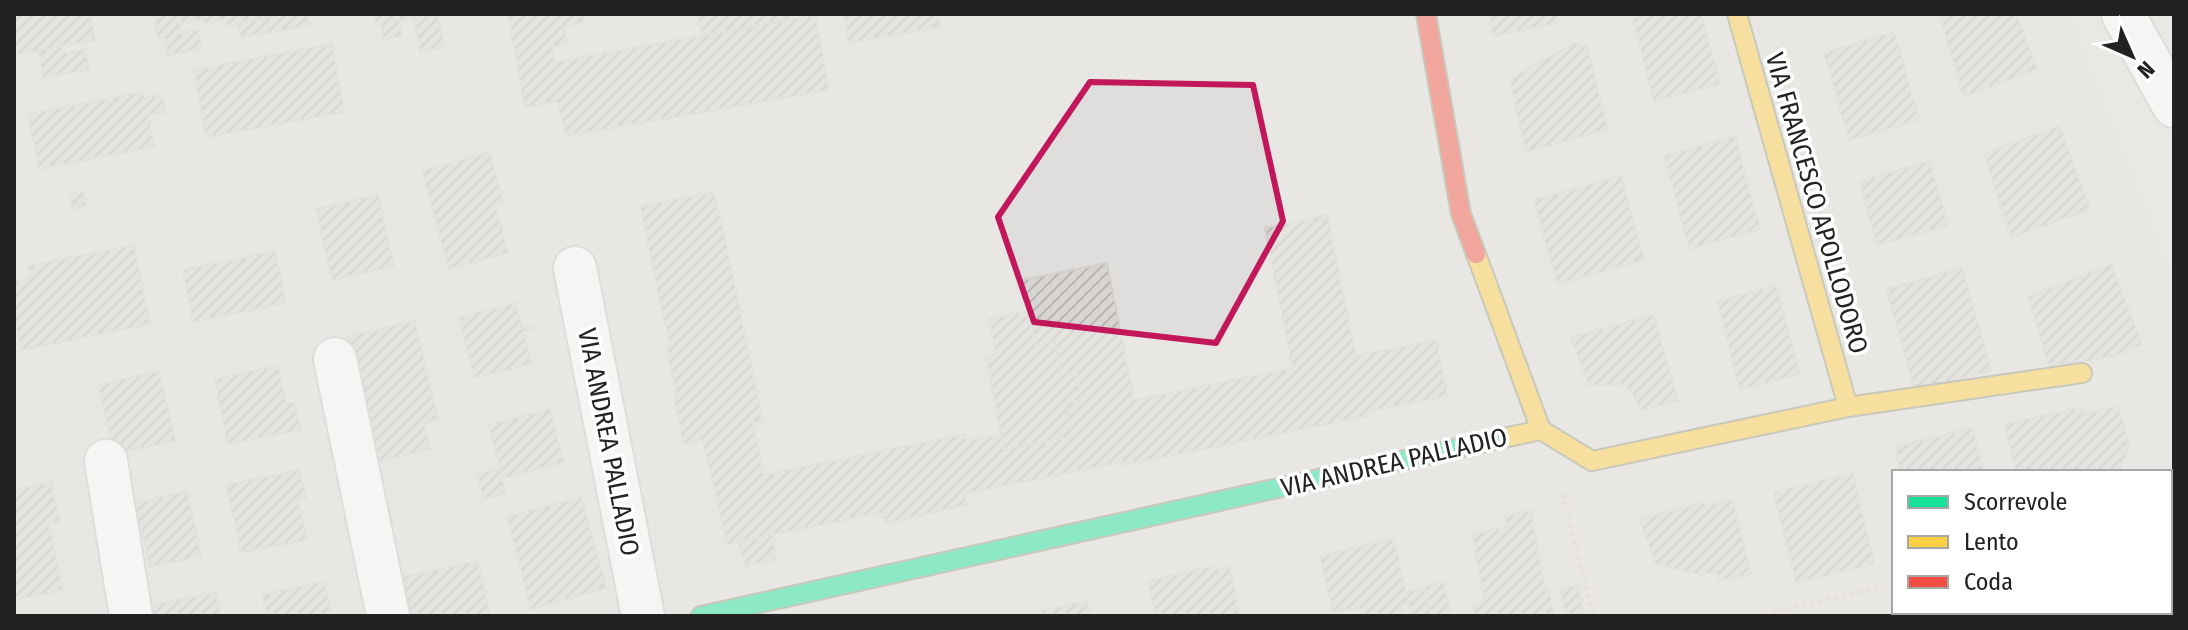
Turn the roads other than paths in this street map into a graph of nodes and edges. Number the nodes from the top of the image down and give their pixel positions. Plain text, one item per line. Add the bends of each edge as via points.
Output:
1 (1426, 14) edge
2 (1737, 14) edge
3 (2123, 14) edge
4 (2174, 106) edge
5 (575, 268) dead end
6 (335, 359) dead end
7 (2082, 373) dead end
8 (1848, 407) junction
9 (1541, 430) junction
10 (106, 461) dead end
11 (131, 616) edge
12 (388, 616) edge
13 (643, 616) edge
14 (701, 616) edge

1 - 9 street via 1461,214
2 - 8 street, VIA FRANCESCO APOLLODORO
3 - 4 street
5 - 13 street, VIA ANDREA PALLADIO
6 - 12 street
7 - 8 street
8 - 9 street, VIA ANDREA PALLADIO via 1592,461
9 - 14 street, VIA ANDREA PALLADIO
10 - 11 street

